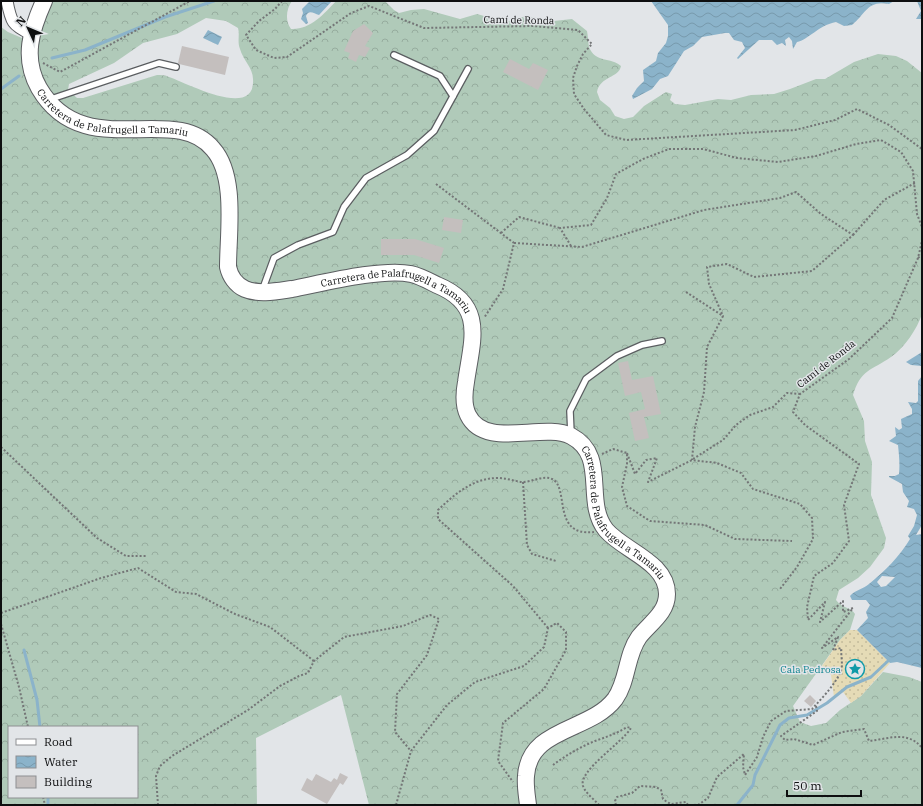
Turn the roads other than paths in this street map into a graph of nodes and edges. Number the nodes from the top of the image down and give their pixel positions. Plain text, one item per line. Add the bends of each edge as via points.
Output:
1 (6, 1) edge
2 (44, 1) edge
3 (30, 39) junction
4 (394, 56) dead end
5 (176, 67) dead end
6 (468, 69) dead end
7 (453, 96) junction
8 (48, 100) junction
9 (262, 291) junction
10 (662, 341) dead end
11 (571, 436) junction
12 (528, 805) edge

1 - 3 street via 16,26
2 - 3 street
3 - 8 street, Carretera de Palafrugell a Tamariu via 29,56 34,75 37,85
4 - 7 lane via 440,76
5 - 8 lane via 159,63
6 - 7 lane
7 - 9 lane via 434,131 407,155 366,178 344,208 333,232 298,245 274,258
8 - 9 street, Carretera de Palafrugell a Tamariu via 63,113 89,127 167,129 186,132 206,141 220,159 226,177 230,274 244,288
9 - 11 street, Carretera de Palafrugell a Tamariu via 389,272 410,274 444,287 461,299 471,316 473,334 464,402 474,424 501,433 559,432
10 - 11 lane via 642,345 617,356 586,379 570,411
11 - 12 street, Carretera de Palafrugell a Tamariu via 587,449 591,458 595,502 607,531 653,566 664,581 668,593 660,614 638,639 629,656 614,700 594,717 547,739 534,752 526,775

